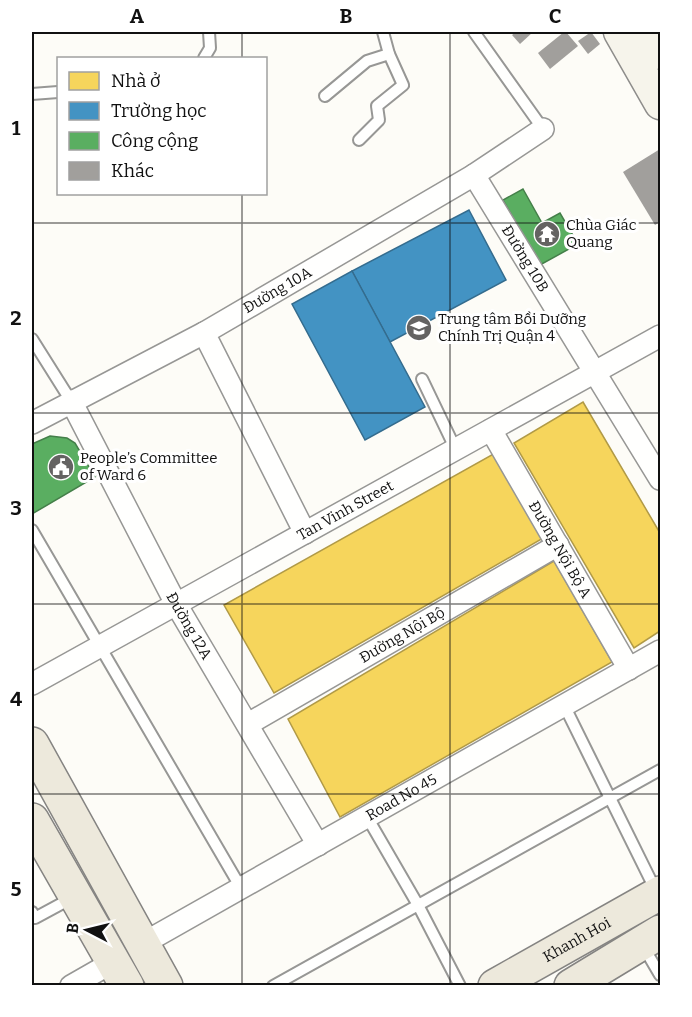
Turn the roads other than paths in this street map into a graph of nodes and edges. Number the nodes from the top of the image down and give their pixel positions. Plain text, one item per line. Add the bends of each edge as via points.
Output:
1 (209, 32) edge
2 (384, 32) edge
3 (474, 32) edge
4 (619, 32) edge
5 (647, 32) edge
6 (389, 54) junction
7 (660, 54) edge
8 (205, 57) edge
9 (57, 92) edge
10 (32, 94) edge
11 (325, 96) dead end
12 (660, 104) edge
13 (543, 129) joint
14 (359, 140) dead end
15 (474, 175) junction
16 (204, 333) junction
17 (660, 336) edge
18 (32, 339) edge
19 (594, 373) junction
20 (422, 379) dead end
21 (72, 401) junction
22 (32, 423) edge
23 (491, 430) junction
24 (456, 450) junction
25 (660, 479) edge
26 (32, 530) edge
27 (305, 533) junction
28 (558, 545) junction
29 (176, 604) junction
30 (100, 646) junction
31 (660, 651) edge
32 (629, 669) junction
33 (32, 684) edge
34 (564, 705) junction
35 (248, 724) junction
36 (32, 744) edge
37 (660, 770) edge
38 (610, 798) junction
39 (367, 817) junction
40 (32, 820) edge
41 (318, 845) junction
42 (241, 888) junction
43 (659, 893) edge
44 (75, 897) junction
45 (418, 905) junction
46 (32, 912) edge
47 (651, 937) edge
48 (142, 944) junction
49 (120, 974) edge
50 (660, 975) edge
51 (72, 986) edge
52 (166, 986) edge
53 (273, 986) edge
54 (460, 986) edge
55 (495, 986) edge
56 (571, 986) edge

1 - 8 lane via 210,48
2 - 6 lane
3 - 13 lane
4 - 12 street
5 - 7 street
6 - 11 lane via 367,61
6 - 14 lane via 403,85 377,106 379,120
9 - 10 lane
13 - 15 street, Đường 10A
15 - 16 street, Đường 10A
15 - 19 street, Đường 10B
16 - 21 street, Đường 10A
16 - 27 street
17 - 19 street, Tan Vinh Street
18 - 21 lane
19 - 23 street, Tan Vinh Street
19 - 25 street, Đường 10B
20 - 24 lane
21 - 22 street, Đường 10A
21 - 29 street, Đường 12A
23 - 24 street, Tan Vinh Street
23 - 28 street, Đường Nội Bộ A
24 - 27 street, Tan Vinh Street
26 - 30 lane
27 - 29 street, Tan Vinh Street
28 - 32 street, Đường Nội Bộ A
28 - 35 street, Đường Nội Bộ
29 - 30 street, Tan Vinh Street
29 - 35 street, Đường 12A
30 - 33 street, Tan Vinh Street
30 - 42 lane
31 - 32 street, Road No 45
32 - 34 street, Road No 45
34 - 38 lane
34 - 39 street, Road No 45
35 - 41 street, Đường 12A
36 - 48 main road
37 - 38 lane
38 - 43 lane
38 - 45 lane
39 - 41 street, Road No 45
39 - 45 lane
40 - 44 main road
41 - 42 street, Road No 45
42 - 48 street, Road No 45
43 - 55 main road, Khanh Hoi
44 - 46 lane via 35,918
44 - 49 main road
45 - 53 lane
45 - 54 lane
47 - 50 lane
47 - 56 main road
48 - 52 main road
49 - 51 street

